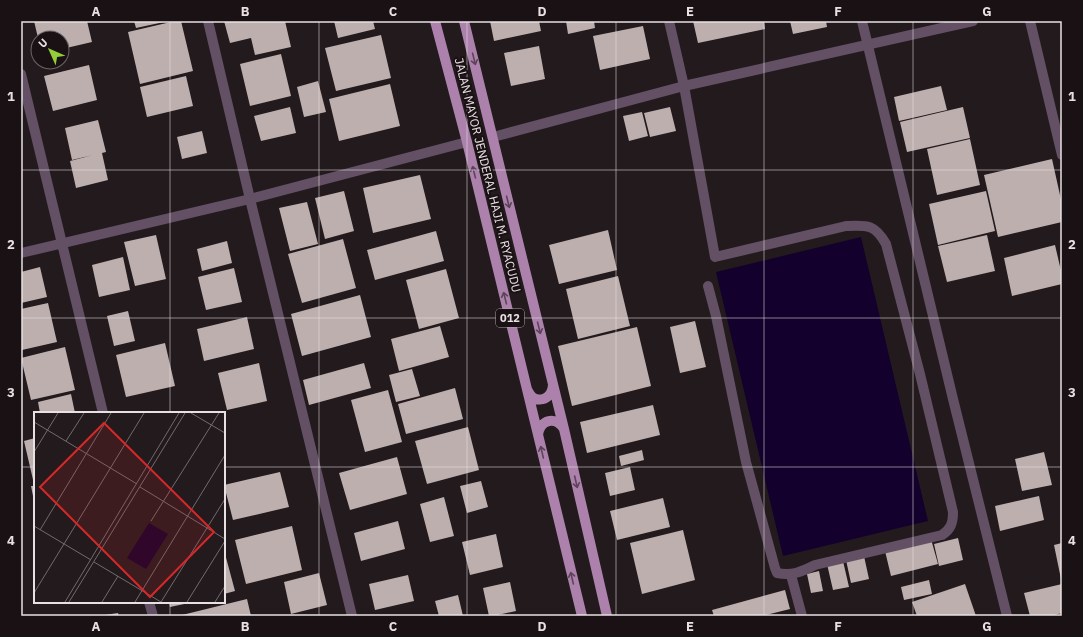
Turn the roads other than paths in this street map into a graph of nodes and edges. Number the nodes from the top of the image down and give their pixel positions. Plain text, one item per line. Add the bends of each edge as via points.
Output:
1 (208, 21) edge
2 (435, 21) edge
3 (464, 21) edge
4 (668, 21) edge
5 (862, 21) edge
6 (974, 21) edge
7 (1030, 21) edge
8 (868, 45) junction
9 (21, 74) edge
10 (684, 86) junction
11 (493, 137) junction
12 (467, 142) junction
13 (1062, 155) edge
14 (250, 199) junction
15 (62, 244) junction
16 (21, 253) edge
17 (708, 286) dead end
18 (553, 385) junction
19 (528, 390) junction
20 (103, 412) edge
21 (564, 429) junction
22 (538, 435) junction
23 (791, 574) junction
24 (149, 603) edge
25 (153, 616) edge
26 (352, 616) edge
27 (582, 616) edge
28 (608, 616) edge
29 (802, 616) edge
30 (1007, 616) edge

1 - 14 street
2 - 12 main road, JALAN MAYOR JENDERAL HAJI M. RYACUDU / 012
3 -> 11 main road, JALAN MAYOR JENDERAL HAJI M. RYACUDU
4 - 10 street
5 - 8 street
6 - 8 street
7 - 13 street
8 - 10 street
8 - 30 street
9 - 15 street
10 - 11 street
10 - 23 street via 715,257 846,226 870,226 881,235 886,244 920,374 953,512 951,527 942,535
11 -> 18 main road, JALAN MAYOR JENDERAL HAJI M. RYACUDU
12 - 14 street
19 -> 12 main road, JALAN MAYOR JENDERAL HAJI M. RYACUDU / 012
14 - 15 street
14 - 26 street
15 - 16 street
15 - 20 street
17 - 23 street via 746,462 775,568 777,573
18 - 19 main road via 551,394 544,399 535,399
18 - 21 main road, JALAN MAYOR JENDERAL HAJI M. RYACUDU
19 - 22 main road, JALAN MAYOR JENDERAL HAJI M. RYACUDU / 012
21 - 22 main road via 558,422 550,421 539,428
21 -> 28 main road, JALAN MAYOR JENDERAL HAJI M. RYACUDU
27 -> 22 main road, JALAN MAYOR JENDERAL HAJI M. RYACUDU / 012
23 - 29 street
24 - 25 street

